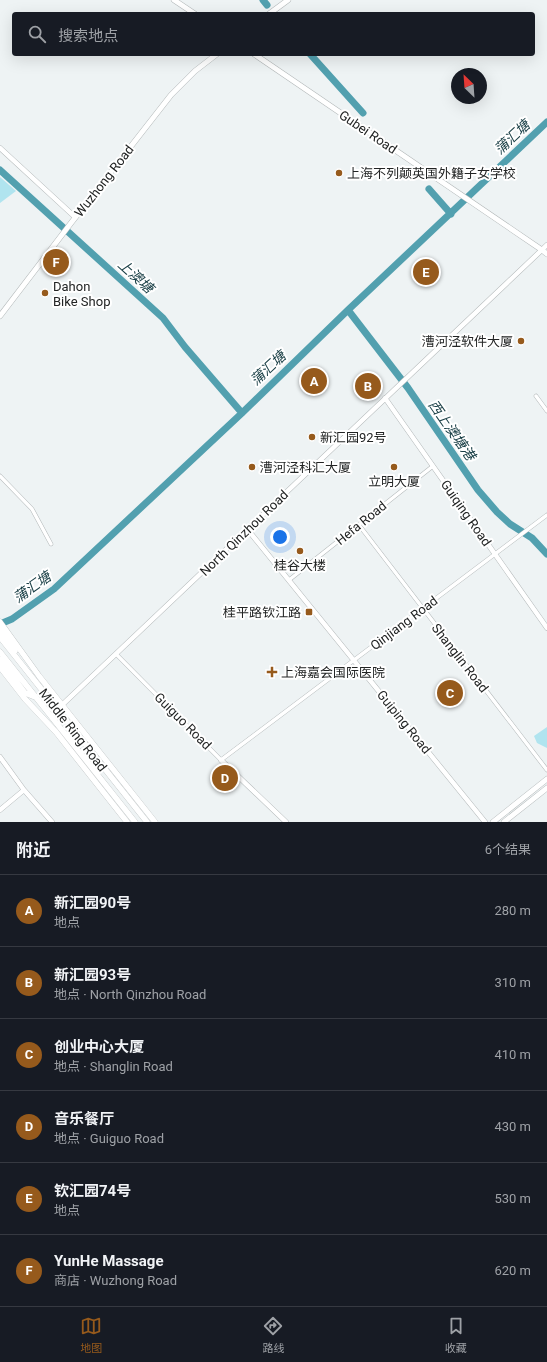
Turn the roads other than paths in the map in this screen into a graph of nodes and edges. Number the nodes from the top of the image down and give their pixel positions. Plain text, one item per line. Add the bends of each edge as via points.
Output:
1 (174, 0) edge
2 (288, 0) edge
3 (192, 12) edge
4 (272, 12) edge
5 (214, 56) edge
6 (257, 56) edge
7 (0, 148) edge
8 (75, 217) junction
9 (547, 245) edge
10 (542, 250) junction
11 (547, 254) edge
12 (0, 316) edge
13 (536, 396) dead end
14 (385, 398) junction
15 (547, 411) edge
16 (433, 466) junction
17 (0, 476) edge
18 (547, 515) edge
19 (359, 525) junction
20 (248, 530) junction
21 (51, 544) dead end
22 (495, 554) junction
23 (289, 580) junction
24 (422, 609) junction
25 (0, 622) edge
26 (547, 628) edge
27 (0, 629) edge
28 (4, 635) edge
29 (0, 652) edge
30 (116, 654) junction
31 (0, 660) edge
32 (354, 660) junction
33 (0, 667) edge
34 (37, 698) junction
35 (62, 705) junction
36 (0, 758) edge
37 (221, 760) junction
38 (547, 770) edge
39 (547, 778) edge
40 (547, 788) edge
41 (24, 790) junction
42 (0, 810) edge
43 (52, 822) edge
44 (127, 822) edge
45 (135, 822) edge
46 (147, 822) edge
47 (156, 822) edge
48 (286, 822) edge
49 (485, 822) edge
50 (493, 822) edge
51 (504, 822) edge

1 - 3 main road
2 - 4 main road
5 - 8 main road, Wuzhong Road via 171,94
6 - 10 main road, Gubei Road
7 - 8 street
8 - 12 main road, Wuzhong Road
9 - 10 street, North Qinzhou Road
10 - 11 main road, Gubei Road
10 - 14 street, North Qinzhou Road
13 - 15 street
14 - 16 street, Guiqing Road
14 - 20 street, North Qinzhou Road
16 - 19 street, Hefa Road
16 - 22 street, Guiqing Road
17 - 21 street via 32,509
18 - 22 street, Qinjiang Road
19 - 23 street, Hefa Road
19 - 24 street, Shanglin Road
20 - 23 street, Guiping Road
20 - 30 street, North Qinzhou Road
22 - 24 street, Qinjiang Road
22 - 26 street, Guiqing Road
23 - 32 street, Guiping Road
24 - 32 street, Qinjiang Road
24 - 38 street, Shanglin Road
25 - 28 main road
27 - 28 main road
28 - 35 main road
28 - 46 main road, Middle Ring Road via 29,673
29 - 34 main road, Middle Ring Road
30 - 35 street, North Qinzhou Road
30 - 37 street, Guiguo Road
31 - 34 main road via 25,693
32 - 37 street, Qinjiang Road
32 - 49 street, Guiping Road
33 - 44 main road via 56,732
34 - 45 main road, Middle Ring Road
35 - 47 main road
36 - 41 street
37 - 48 street, Guiguo Road
39 - 50 main road
40 - 51 main road
41 - 42 street
41 - 43 street

